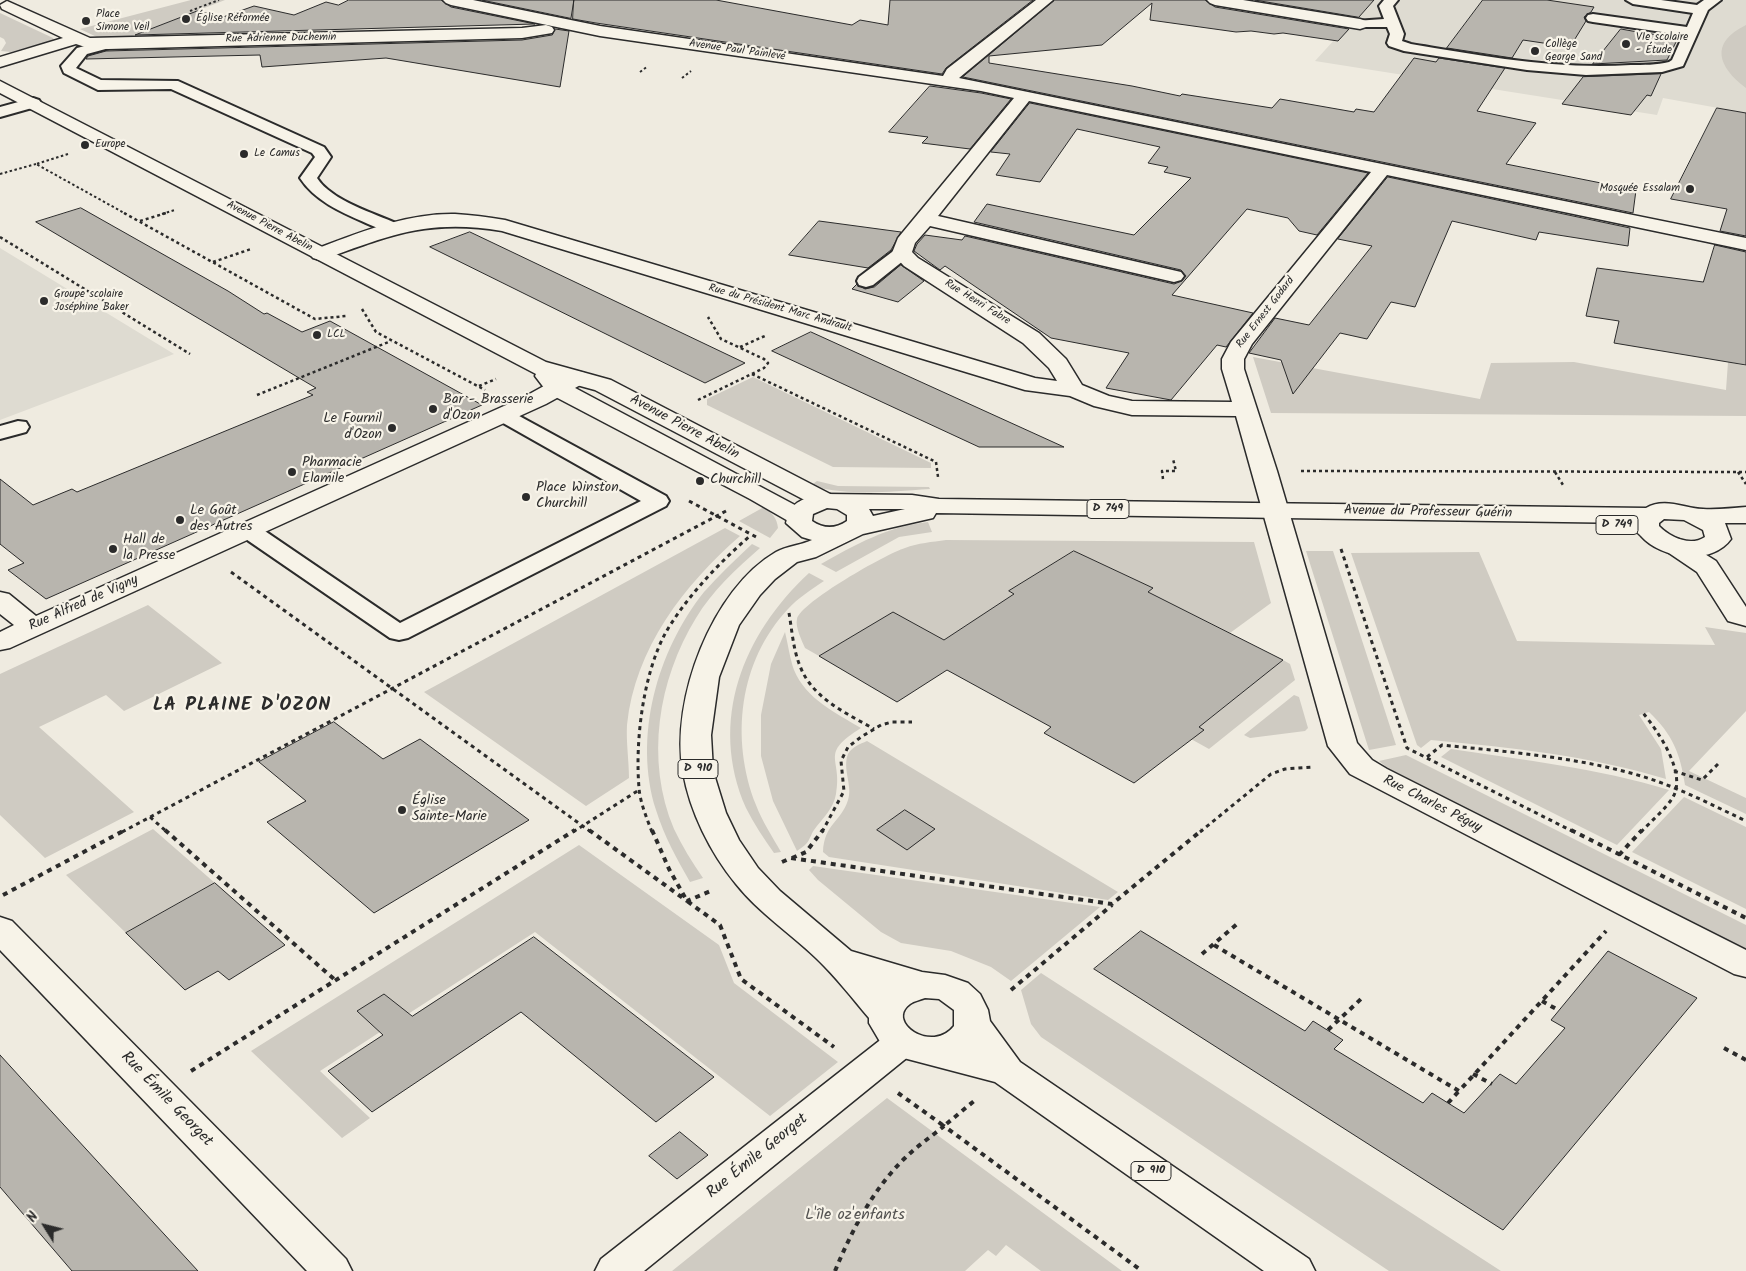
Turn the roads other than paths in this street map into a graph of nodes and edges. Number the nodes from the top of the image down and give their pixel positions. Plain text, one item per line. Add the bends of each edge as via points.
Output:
1 (31, 0) edge
2 (450, 0) edge
3 (522, 0) edge
4 (1045, 0) edge
5 (1215, 0) edge
6 (1391, 0) edge
7 (1633, 0) edge
8 (1714, 0) edge
9 (1702, 10) junction
10 (500, 11) junction
11 (1593, 18) dead end
12 (1392, 23) junction
13 (1360, 24) joint
14 (564, 25) junction
15 (1692, 32) junction
16 (77, 39) junction
17 (108, 44) junction
18 (0, 62) edge
19 (950, 81) junction
20 (0, 86) edge
21 (1025, 95) junction
22 (33, 103) junction
23 (0, 112) edge
24 (1383, 169) junction
25 (926, 219) junction
26 (392, 228) junction
27 (1746, 244) edge
28 (902, 253) junction
29 (320, 254) junction
30 (1174, 276) dead end
31 (866, 281) dead end
32 (566, 383) junction
33 (1074, 390) junction
34 (1244, 409) junction
35 (511, 412) junction
36 (835, 502) junction
37 (939, 506) junction
38 (1277, 511) junction
39 (1746, 515) edge
40 (799, 520) junction
41 (1746, 522) edge
42 (248, 530) junction
43 (850, 531) junction
44 (1660, 533) junction
45 (1710, 540) junction
46 (789, 554) junction
47 (0, 600) edge
48 (1746, 618) edge
49 (33, 627) junction
50 (0, 642) edge
51 (0, 929) edge
52 (839, 960) junction
53 (1746, 965) edge
54 (922, 985) junction
55 (973, 1024) junction
56 (906, 1036) junction
57 (1007, 1072) junction
58 (332, 1271) edge
59 (615, 1271) edge
60 (1295, 1271) edge

1 - 16 street via 6,6
2 - 10 street, Avenue Paul Painlevé
3 - 10 street
4 - 19 street via 953,73
5 - 13 street
6 - 12 lane via 1386,6
7 - 9 lane
8 - 9 lane
9 - 15 lane
10 - 14 street, Avenue Paul Painlevé
11 - 15 lane
12 - 13 lane
12 - 15 lane via 1397,34 1394,43 1409,48 1544,69 1615,72 1674,66
14 - 17 street, Rue Adrienne Duchemin via 522,33
14 - 19 street, Avenue Paul Painlevé
16 - 17 street, Rue Adrienne Duchemin
16 - 18 street, Rue Adrienne Duchemin
17 - 26 lane via 82,51 68,66 69,70 98,85 173,84 318,150 323,157 308,178 312,186
19 - 21 street, Avenue Paul Painlevé
20 - 22 street, Avenue Pierre Abelin
21 - 24 street, Avenue Paul Painlevé
21 - 25 street
22 - 23 lane
22 - 29 street, Avenue Pierre Abelin
24 - 27 street, Avenue Paul Painlevé
24 - 34 street, Rue Ernest Godard via 1237,350 1233,369
25 - 28 street via 905,242
25 - 30 street
26 - 29 street, Rue du Président Marc Andrault
26 - 33 street, Rue du Président Marc Andrault via 438,219 483,221 505,226 1033,385
28 - 31 lane
28 - 33 street, Rue Henri Fabre via 911,262 1031,338 1058,364
29 - 32 street, Avenue Pierre Abelin
32 - 35 street, Rue Alfred de Vigny
32 - 36 street, Avenue Pierre Abelin via 603,385
32 - 40 street, Avenue Pierre Abelin
33 - 34 street, Rue du Président Marc Andrault via 1132,408
34 - 38 street, Rue Ernest Godard
35 - 42 street, Rue Alfred de Vigny
35 - 42 lane via 658,501 399,633
36 - 37 street, D 749 via 912,502
36 - 40 street via 807,507
36 - 43 street via 860,511 863,516 862,522
37 - 38 street, D 749
37 - 43 street, D 749 via 910,517
38 - 44 street, Avenue du Professeur Guérin / D 749 via 1579,514
38 - 53 street, Rue Charles Péguy via 1343,746 1361,767
39 - 45 street, Avenue du Professeur Guérin
40 - 43 street via 811,532 820,535
40 - 46 street via 787,544
41 - 45 street
42 - 49 street, Rue Alfred de Vigny
43 - 46 street, D 910 via 806,552
44 - 45 street
44 - 45 street, Avenue du Professeur Guérin via 1666,511 1688,513
45 - 48 street via 1738,615
46 - 52 street, D 910 via 751,589 726,624 710,663 700,701 698,769 706,804 723,840 747,876 782,913
47 - 49 street
49 - 50 street, Rue Alfred de Vigny
51 - 58 street, Rue Émile Georget
52 - 54 street, D 910
52 - 56 street, D 910
54 - 55 street via 942,987 960,995 973,1013
54 - 56 street via 897,995 889,1004
55 - 56 street via 960,1043 948,1049
55 - 57 street, D 910
56 - 57 street, D 910
56 - 59 street, Rue Émile Georget
57 - 60 street, D 910

